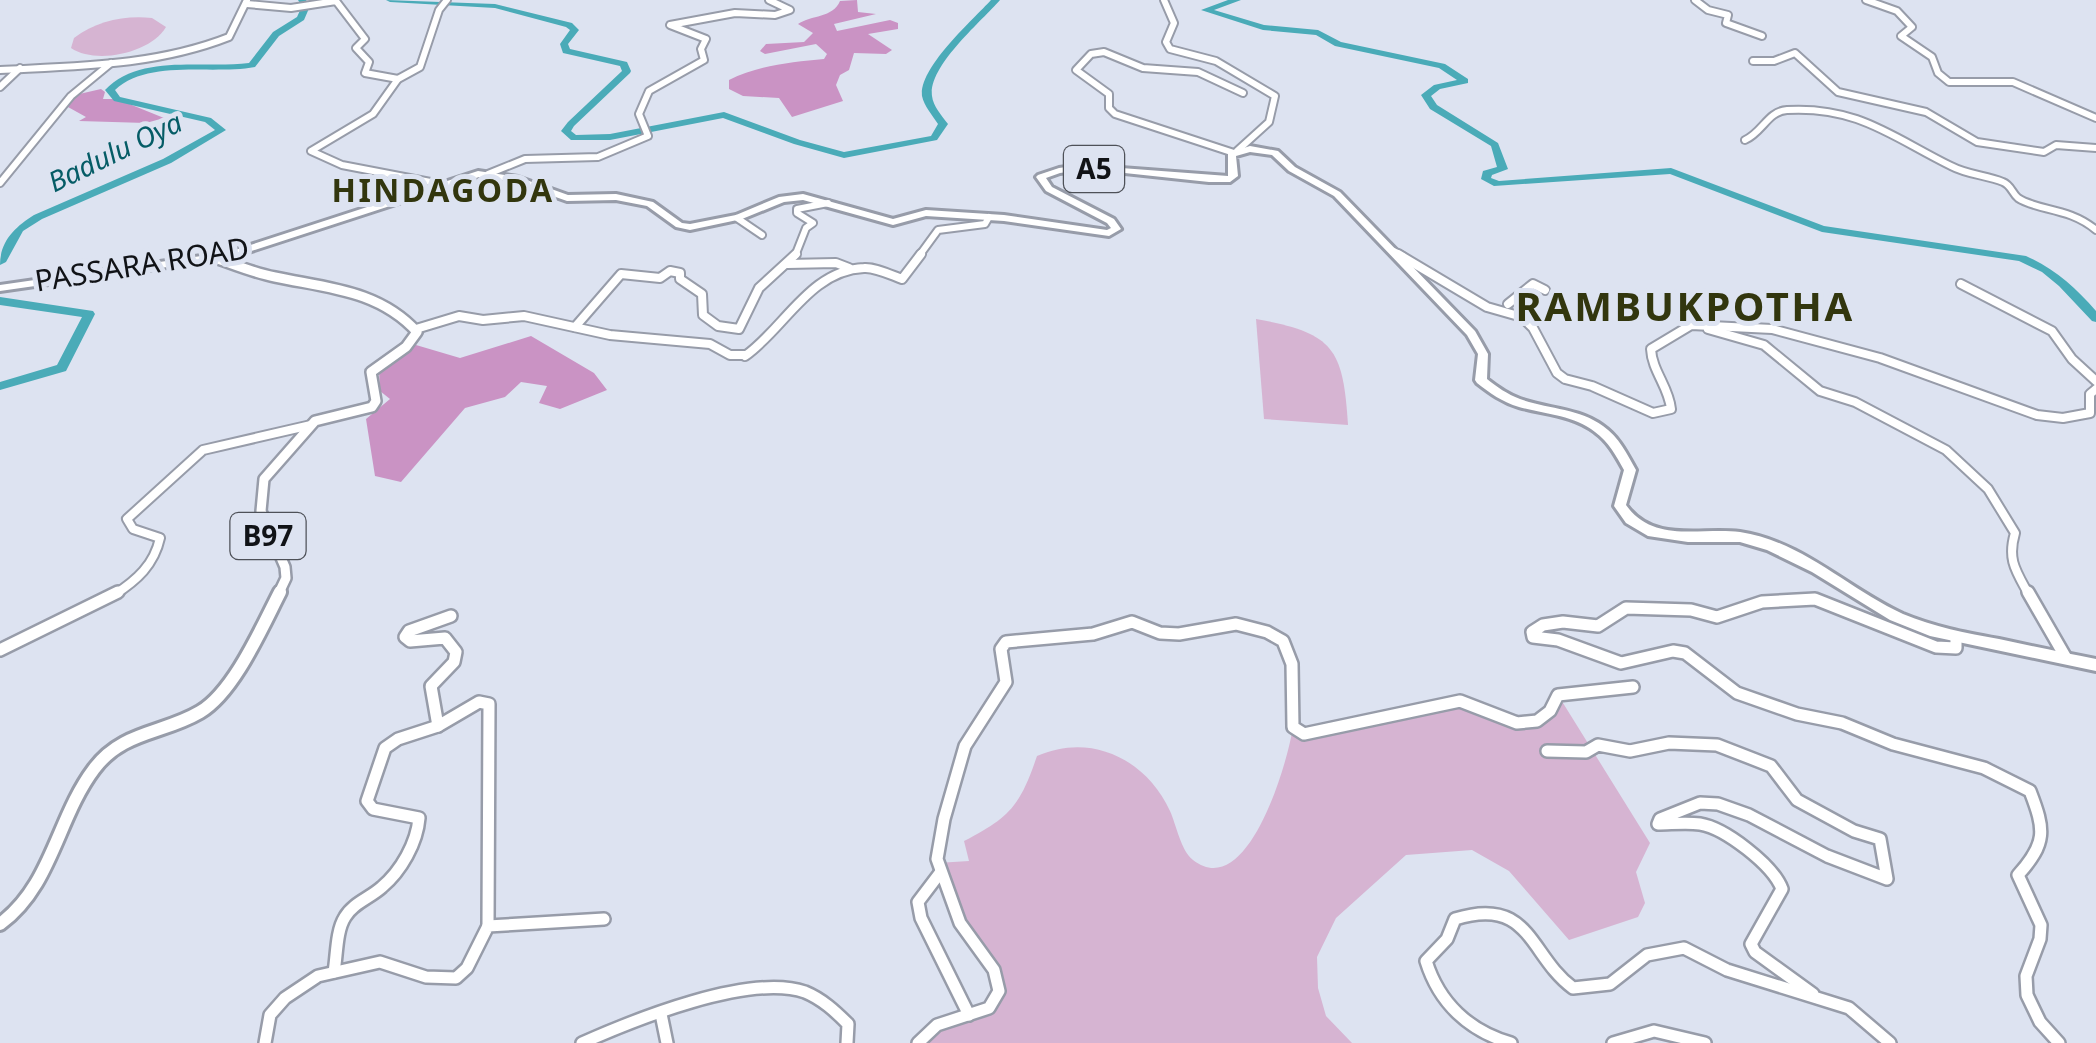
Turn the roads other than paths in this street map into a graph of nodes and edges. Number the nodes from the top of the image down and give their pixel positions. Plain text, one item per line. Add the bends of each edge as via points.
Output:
1 (769, 0) edge
2 (1164, 0) edge
3 (1695, 0) edge
4 (1866, 0) edge
5 (247, 2) edge
6 (445, 2) edge
7 (1762, 36) dead end
8 (1154, 43) dead end
9 (1170, 49) junction
10 (1752, 61) dead end
11 (111, 63) junction
12 (20, 68) junction
13 (0, 70) edge
14 (398, 79) junction
15 (0, 88) edge
16 (1243, 93) dead end
17 (2096, 118) edge
18 (1745, 140) dead end
19 (2096, 148) edge
20 (1236, 152) junction
21 (488, 174) junction
22 (0, 184) edge
23 (440, 184) junction
24 (828, 203) junction
25 (989, 217) junction
26 (737, 218) junction
27 (2096, 230) edge
28 (762, 235) dead end
29 (1392, 250) junction
30 (214, 258) junction
31 (787, 264) junction
32 (849, 268) junction
33 (1961, 284) dead end
34 (0, 288) edge
35 (1544, 290) dead end
36 (1508, 304) dead end
37 (1691, 324) junction
38 (575, 327) junction
39 (416, 329) junction
40 (2096, 381) edge
41 (2096, 389) edge
42 (311, 426) junction
43 (451, 616) dead end
44 (1956, 638) junction
45 (0, 650) edge
46 (2066, 658) junction
47 (2096, 664) edge
48 (1633, 687) dead end
49 (438, 726) junction
50 (1547, 751) dead end
51 (940, 872) junction
52 (604, 919) dead end
53 (0, 924) edge
54 (488, 926) junction
55 (334, 972) junction
56 (1813, 994) junction
57 (661, 1014) junction
58 (969, 1015) junction
59 (265, 1043) edge
60 (582, 1043) edge
61 (668, 1043) edge
62 (847, 1043) edge
63 (918, 1043) edge
64 (1511, 1043) edge
65 (1613, 1043) edge
66 (1705, 1043) edge
67 (1890, 1043) edge
68 (2059, 1043) edge

1 - 21 street via 790,10 670,25 706,38 704,60 650,91 638,114 648,136 639,142 596,158 542,156 507,163
2 - 9 street via 1174,23 1166,42
3 - 7 street via 1728,15 1726,23
4 - 17 street via 1901,13 1912,27 1901,36 1932,56 1949,82 2013,82
5 - 11 street via 223,40 181,54
5 - 14 street via 293,8 336,1 365,40 356,48 369,62 365,72
6 - 14 street via 420,67
8 - 9 street
9 - 20 street via 1216,60 1275,96 1270,124
10 - 19 street via 1796,53 1838,92 1926,112 1984,144 2044,152 2062,145
11 - 12 street
11 - 22 street via 71,96
12 - 13 street
12 - 15 street
14 - 23 street via 373,114 310,151 342,165
16 - 20 street via 1198,72 1144,68 1104,52 1091,54 1076,70 1108,94 1115,114
18 - 27 street via 1784,110 1842,114 1896,133 1965,173 2002,180 2019,199 2048,205
20 - 25 highway, PASSARA ROAD / A5 via 1230,180 1103,169 1041,177 1049,189 1111,221 1116,229 1109,233
20 - 29 highway via 1275,153 1337,194
21 - 23 highway, PASSARA ROAD / A5
21 - 26 highway, PASSARA ROAD / A5 via 567,198 650,204 685,227
23 - 30 highway, PASSARA ROAD / A5
24 - 25 highway, PASSARA ROAD / A5 via 897,223 926,213
24 - 26 highway, PASSARA ROAD / A5 via 782,198
24 - 31 street via 796,210 813,223
25 - 32 street via 985,224 944,228 902,279
26 - 28 street
29 - 37 street via 1487,308 1522,317 1565,379 1652,413 1670,409 1672,401 1650,360 1651,349
29 - 44 highway via 1479,344 1487,386 1518,403 1578,416 1603,432 1630,470 1620,506 1639,527 1752,539 1817,568 1895,616
30 - 34 highway, PASSARA ROAD / A5
30 - 39 main road via 367,296
31 - 32 street via 837,262
31 - 38 street via 759,288 739,329 703,315 702,294 670,271 660,278 621,274
32 - 38 street via 801,300 745,356 710,344
33 - 40 street via 2052,331
35 - 36 street via 1534,284
37 - 41 street via 1789,332 2050,418 2090,414
37 - 46 street via 1764,344 1820,390 1875,411 1959,459 1988,488 2015,533 2012,563
38 - 39 street via 524,316 459,316
39 - 42 main road, B97 via 406,347 372,372 372,407
42 - 45 street via 196,454 127,520 160,538 155,558 136,578 104,601
42 - 53 main road, B97 via 262,484 263,525 287,572 252,642 208,707 110,750 67,814 28,902
43 - 49 street via 405,637 445,638 456,652 431,686
44 - 46 highway
44 - 68 street via 1956,648 1936,647 1815,599 1762,602 1716,617 1626,608 1598,626 1563,622 1532,632 1620,662 1685,652 1737,693 1984,768 2030,792 2042,822 2039,852 2018,875 2041,922 2041,946 2025,977 2031,1008
46 - 47 highway
48 - 51 street via 1558,696 1537,722 1517,723 1460,701 1304,734 1293,727 1292,664 1283,642 1267,632 1236,624 1180,634 1132,622 1094,634 1006,642 1006,686 978,721 957,775
49 - 54 street via 479,702 490,704
49 - 55 street via 386,748 367,802 419,818 418,832 384,886 342,922
50 - 56 street via 1717,744 1771,766 1798,800 1880,839 1887,879 1710,802 1660,819 1658,824 1703,824 1743,845 1779,881 1782,889 1751,944
51 - 58 street via 918,902 921,918
51 - 58 street via 958,919 993,967 998,990 996,1002
52 - 54 street via 533,918
54 - 55 street via 456,978 426,977 380,962
55 - 59 street via 285,998 270,1015
56 - 64 street via 1727,970 1684,948 1647,955 1610,984 1573,988 1526,928 1506,918 1461,915 1426,960 1430,978 1442,1001 1492,1039
56 - 67 street via 1849,1008
57 - 60 street
57 - 61 street
57 - 62 street via 730,990 767,986 832,1004 848,1024
58 - 63 street via 934,1024
65 - 66 street via 1654,1031

